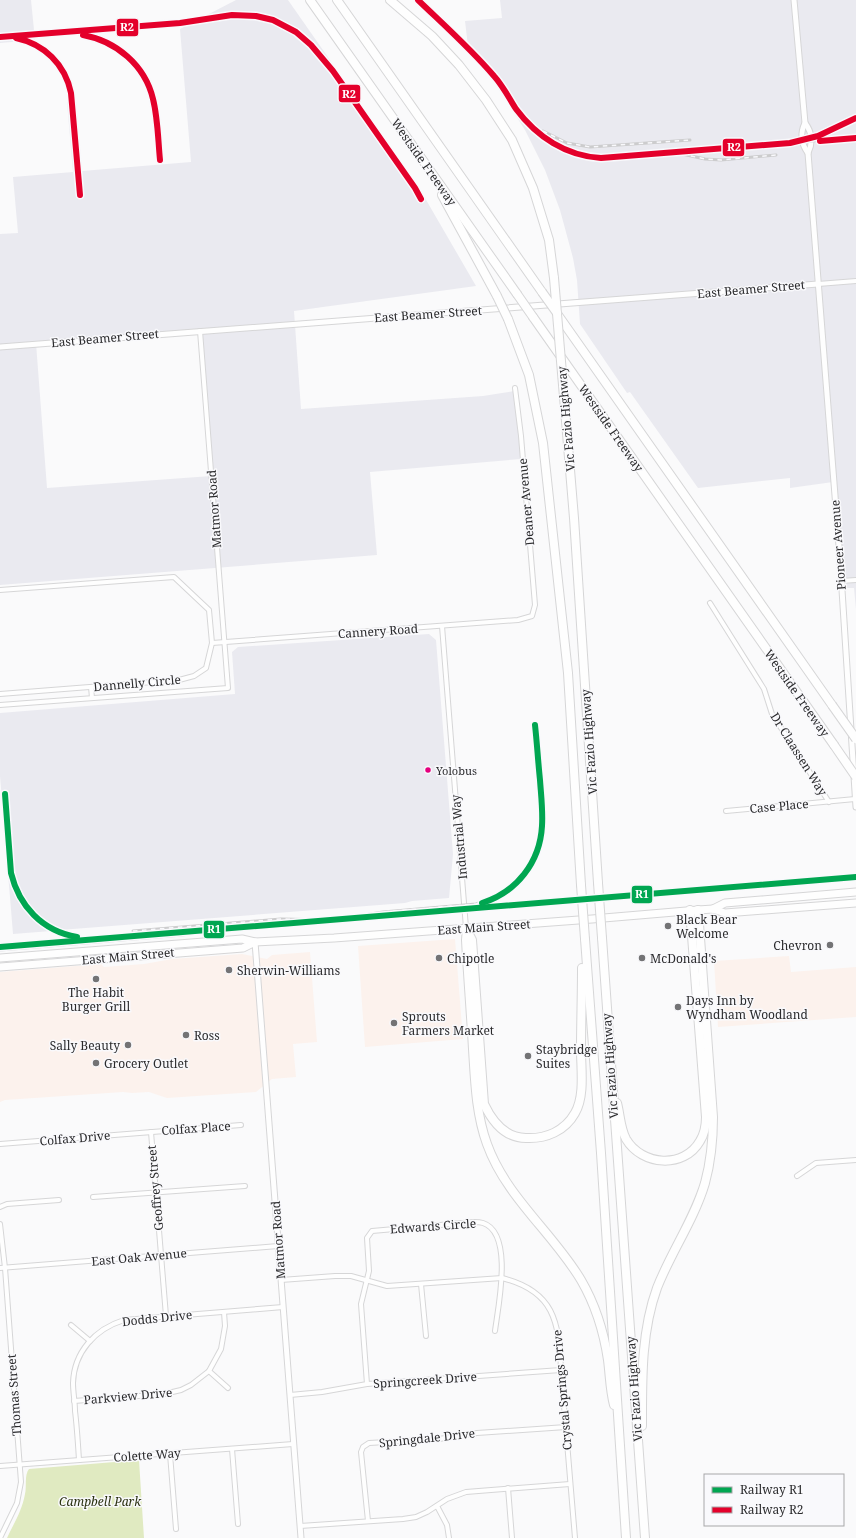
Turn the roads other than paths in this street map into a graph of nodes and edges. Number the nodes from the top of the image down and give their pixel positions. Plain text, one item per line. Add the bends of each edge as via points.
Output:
1 (310, 0) edge
2 (337, 0) edge
3 (390, 0) edge
4 (794, 0) edge
5 (805, 123) junction
6 (808, 153) junction
7 (423, 161) junction
8 (856, 281) edge
9 (818, 284) junction
10 (200, 331) junction
11 (0, 347) edge
12 (515, 388) dead end
13 (856, 580) edge
14 (841, 581) junction
15 (0, 590) edge
16 (710, 603) dead end
17 (532, 616) joint
18 (442, 626) junction
19 (224, 642) junction
20 (212, 643) junction
21 (91, 687) junction
22 (0, 694) edge
23 (92, 698) junction
24 (0, 705) edge
25 (856, 739) edge
26 (856, 777) edge
27 (855, 799) edge
28 (829, 802) junction
29 (856, 807) edge
30 (726, 811) dead end
31 (852, 892) edge
32 (778, 898) junction
33 (856, 902) edge
34 (713, 909) junction
35 (694, 910) junction
36 (748, 911) junction
37 (466, 928) junction
38 (585, 939) junction
39 (255, 942) junction
40 (0, 958) edge
41 (0, 967) edge
42 (610, 1068) junction
43 (240, 1125) dead end
44 (151, 1132) junction
45 (0, 1144) edge
46 (856, 1160) edge
47 (797, 1176) dead end
48 (245, 1186) dead end
49 (156, 1192) junction
50 (93, 1197) dead end
51 (59, 1200) dead end
52 (0, 1207) edge
53 (0, 1224) edge
54 (278, 1246) junction
55 (161, 1255) junction
56 (2, 1268) edge
57 (502, 1278) junction
58 (281, 1280) junction
59 (366, 1280) junction
60 (421, 1284) junction
61 (282, 1307) junction
62 (224, 1312) junction
63 (166, 1316) junction
64 (71, 1325) dead end
65 (495, 1331) dead end
66 (426, 1336) dead end
67 (90, 1341) junction
68 (208, 1370) junction
69 (561, 1370) junction
70 (367, 1384) junction
71 (228, 1388) dead end
72 (290, 1395) junction
73 (74, 1401) junction
74 (617, 1417) junction
75 (566, 1427) junction
76 (293, 1444) junction
77 (232, 1449) junction
78 (170, 1454) junction
79 (79, 1460) junction
80 (640, 1464) junction
81 (20, 1465) junction
82 (0, 1466) edge
83 (570, 1484) junction
84 (508, 1488) junction
85 (437, 1506) junction
86 (368, 1521) junction
87 (238, 1524) dead end
88 (300, 1526) junction
89 (176, 1529) dead end
90 (1, 1532) edge
91 (0, 1538) edge
92 (301, 1538) edge
93 (449, 1538) edge
94 (512, 1538) edge
95 (575, 1538) edge
96 (626, 1538) edge
97 (645, 1538) edge

1 - 7 highway, Westside Freeway
2 - 25 highway, Westside Freeway, bridge
3 - 42 highway, Vic Fazio Highway, bridge via 432,36 486,100 512,140 533,188 549,240 574,526
4 - 5 street
5 - 6 street via 802,130 803,146
5 - 6 street via 810,130 811,138
6 - 9 street, Pioneer Avenue
7 - 26 highway, Westside Freeway, bridge
7 - 38 highway, Vic Fazio Highway, bridge via 498,296 529,375 543,443 568,673
8 - 9 street, East Beamer Street
9 - 10 street, East Beamer Street
9 - 14 street, Pioneer Avenue
10 - 11 street, East Beamer Street
10 - 19 street, Matmor Road
12 - 17 street, Deaner Avenue via 535,605
13 - 14 street
14 - 27 street, Pioneer Avenue
15 - 20 street, Dannelly Circle via 174,577 209,610
16 - 28 street, Dr Claassen Way via 764,689 772,714
17 - 18 street, Cannery Road via 518,620
18 - 19 street, Cannery Road
18 - 37 street, Industrial Way
19 - 20 street, Cannery Road
19 - 23 street, Matmor Road via 228,688
20 - 21 street, Dannelly Circle via 206,668 194,676 179,680
21 - 22 street, Dannelly Circle
21 - 23 street
23 - 24 street
27 - 28 street, Case Place
27 - 29 street, Pioneer Avenue
28 - 30 street, Case Place
31 - 32 main road, East Main Street
32 - 34 main road, East Main Street via 725,903
32 - 36 main road via 754,904
33 - 36 main road, East Main Street
34 - 35 main road, East Main Street
34 - 36 main road, East Main Street via 725,913
35 - 37 main road, East Main Street
35 - 42 highway via 706,1128 692,1151 681,1158 667,1161 645,1157 635,1150 622,1129
35 - 80 highway via 713,1117 712,1147 705,1183 657,1288 649,1320 644,1353
37 - 38 highway via 472,940 484,1104 504,1131 523,1138 537,1139 557,1131 568,1122 578,1106
37 - 39 main road, East Main Street
37 - 74 highway via 476,1093 487,1144 506,1182 572,1265 582,1282 604,1341
38 - 74 highway, Vic Fazio Highway via 617,1387
39 - 40 main road, East Main Street via 242,939
39 - 41 main road, East Main Street via 243,948
39 - 54 street, Matmor Road
42 - 80 highway, Vic Fazio Highway
43 - 44 street, Colfax Place
44 - 45 street, Colfax Drive
44 - 49 street, Geoffrey Street
46 - 47 street via 816,1163
48 - 49 street
49 - 50 street
49 - 55 street, Geoffrey Street
51 - 52 street via 7,1204
53 - 56 street, Thomas Street
54 - 55 street, East Oak Avenue
54 - 58 street, Matmor Road
55 - 56 street, East Oak Avenue
55 - 63 street, Geoffrey Street
56 - 81 street, Thomas Street
57 - 59 street, Edwards Circle via 502,1255 495,1234 490,1227 474,1222 372,1231 367,1238
57 - 60 street, Crystal Springs Drive
57 - 65 street, Edwards Circle
57 - 69 street, Crystal Springs Drive via 536,1292 552,1313 558,1328
58 - 59 street, Crystal Springs Drive via 335,1276
58 - 61 street, Matmor Road
59 - 60 street, Crystal Springs Drive via 387,1286
59 - 70 street, Edwards Circle via 361,1304
60 - 66 street
61 - 62 street, Dodds Drive
61 - 72 street, Matmor Road
62 - 63 street, Dodds Drive
62 - 68 street, Parkview Drive via 225,1326 221,1349
63 - 67 street, Dodds Drive via 124,1320 106,1327
64 - 67 street
67 - 73 street, Dodds Drive via 77,1361 73,1381
68 - 71 street
68 - 73 street, Parkview Drive via 191,1385 174,1392
69 - 70 street, Springcreek Drive
69 - 75 street, Crystal Springs Drive
70 - 72 street, Springcreek Drive
72 - 76 street, Matmor Road
73 - 79 street, Dodds Drive
74 - 96 highway, Vic Fazio Highway
75 - 83 street, Crystal Springs Drive
75 - 86 street, Springdale Drive via 369,1443 363,1447 362,1452
76 - 77 street, Colette Way
76 - 88 street, Matmor Road
77 - 78 street, Colette Way
77 - 87 street
78 - 79 street, Colette Way
78 - 89 street
79 - 81 street, Colette Way
80 - 97 highway, Vic Fazio Highway
81 - 82 street, Colette Way
81 - 90 street, Thomas Street via 20,1496 15,1510
83 - 84 street
83 - 95 street, Crystal Springs Drive
84 - 85 street via 466,1492
84 - 94 street
85 - 86 street via 416,1517
85 - 93 street
86 - 88 street
88 - 92 street, Matmor Road
90 - 91 street, Thomas Street

